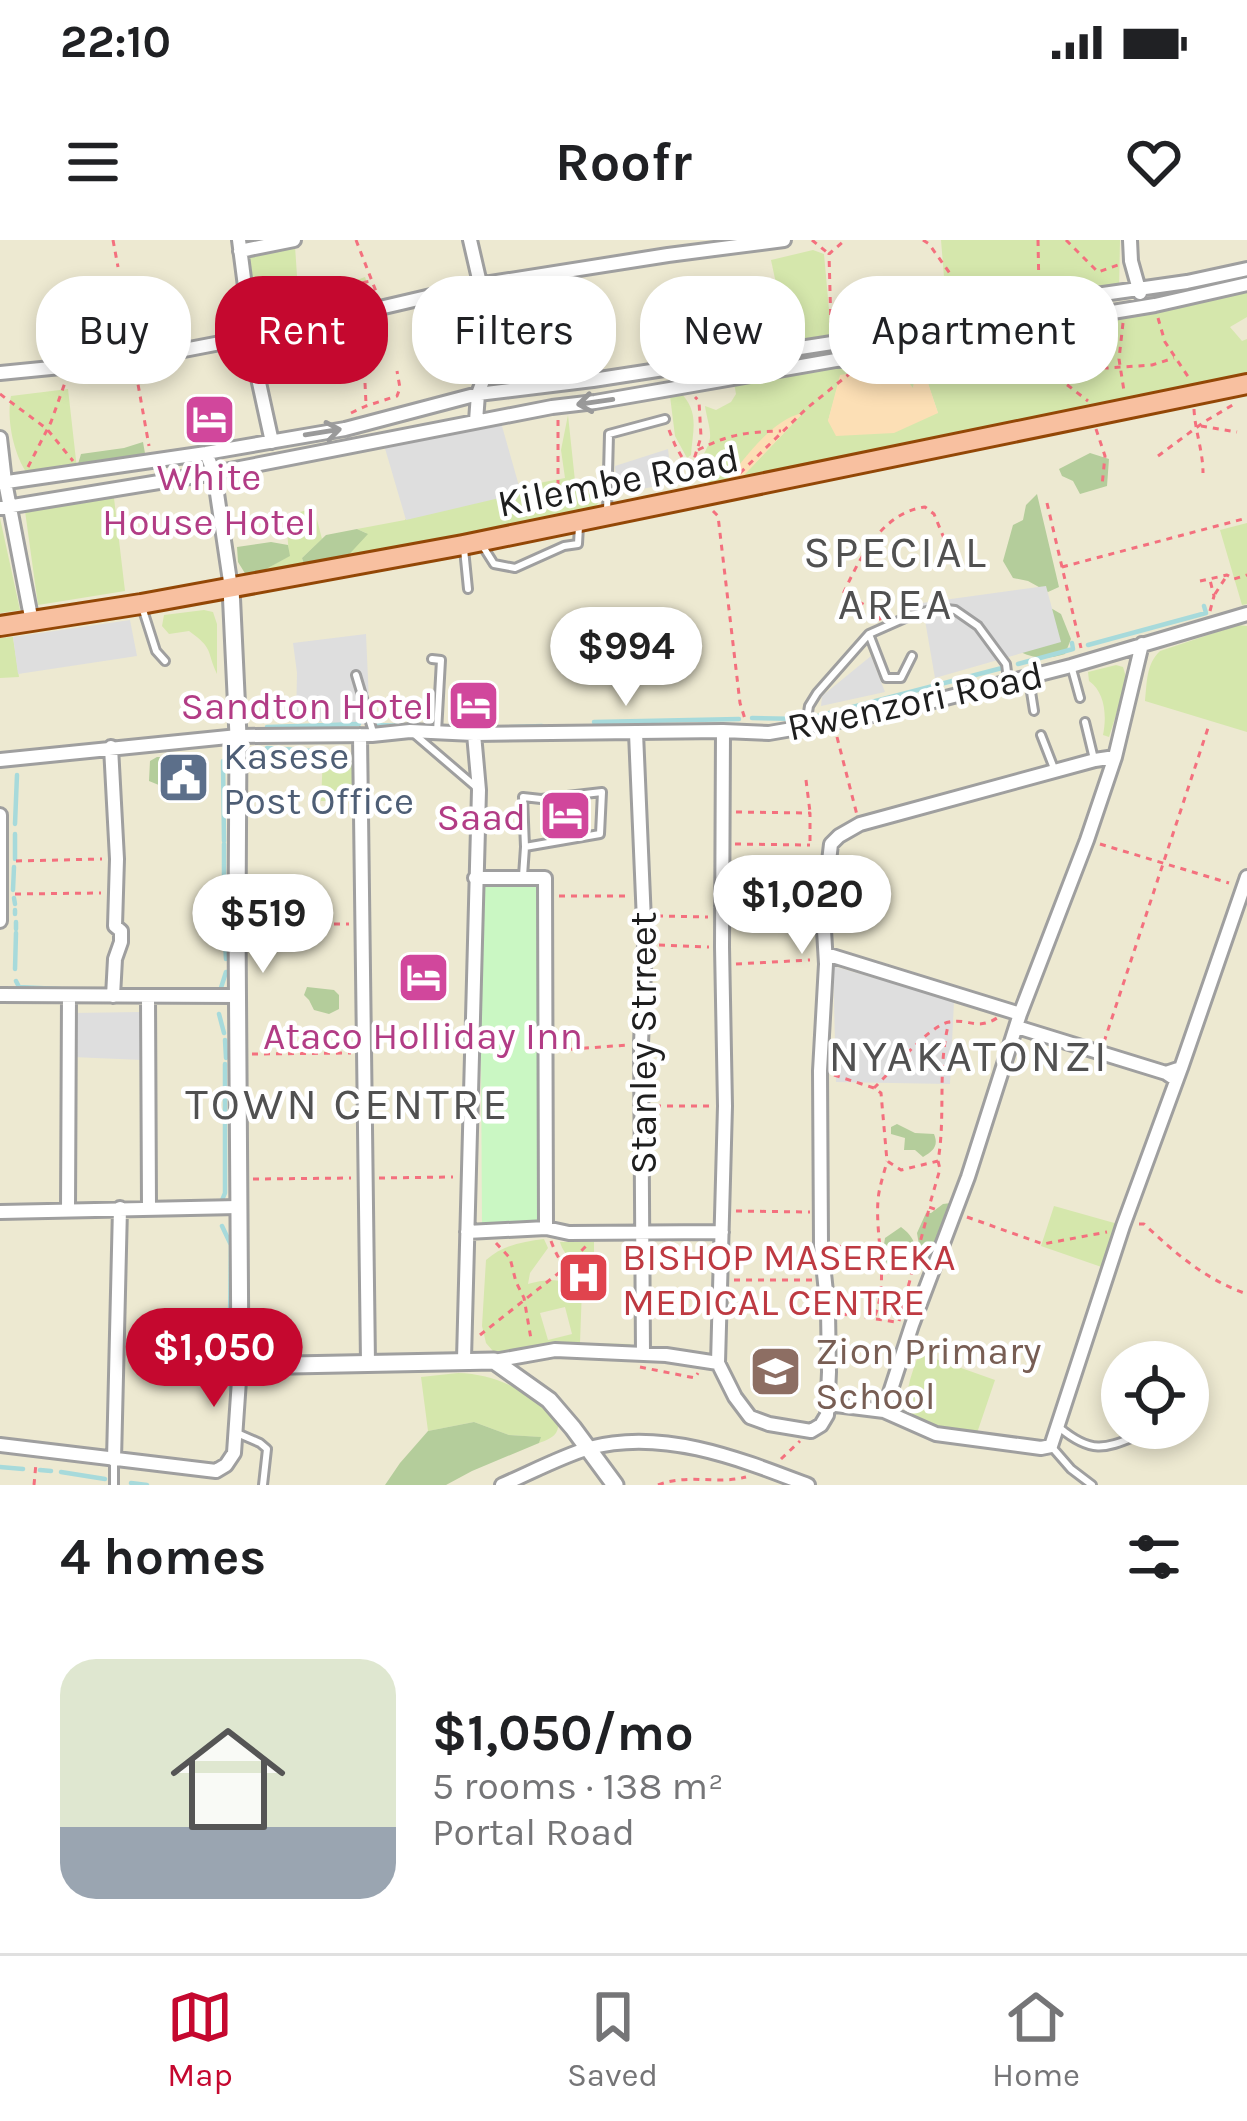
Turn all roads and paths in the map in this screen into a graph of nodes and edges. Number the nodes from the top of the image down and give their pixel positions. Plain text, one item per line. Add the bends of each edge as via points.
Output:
1 (113, 240) edge
2 (294, 240) edge
3 (356, 240) edge
4 (470, 240) edge
5 (784, 240) edge
6 (812, 240) edge
7 (845, 240) edge
8 (923, 240) edge
9 (1038, 240) edge
10 (1068, 240) edge
11 (1130, 240) edge
12 (240, 245) edge
13 (668, 248) edge
14 (829, 254) junction
15 (1131, 261) junction
16 (118, 268) dead end
17 (1247, 269) edge
18 (244, 276) edge
19 (370, 276) edge
20 (476, 276) edge
21 (524, 276) edge
22 (830, 276) edge
23 (951, 276) edge
24 (1037, 276) edge
25 (1247, 284) edge
26 (1139, 289) junction
27 (1118, 292) edge
28 (1149, 305) junction
29 (1124, 309) junction
30 (1118, 310) edge
31 (829, 343) edge
32 (1174, 358) junction
33 (829, 362) edge
34 (1120, 366) junction
35 (36, 369) edge
36 (398, 371) dead end
37 (0, 373) edge
38 (64, 384) edge
39 (137, 384) edge
40 (259, 384) edge
41 (364, 384) edge
42 (482, 384) edge
43 (837, 384) edge
44 (1066, 384) edge
45 (684, 386) junction
46 (1245, 392) edge
47 (0, 394) edge
48 (478, 394) junction
49 (1198, 394) junction
50 (366, 406) junction
51 (552, 407) junction
52 (1127, 409) junction
53 (1098, 414) junction
54 (665, 419) joint
55 (476, 421) junction
56 (345, 428) junction
57 (1197, 428) junction
58 (47, 429) junction
59 (783, 431) junction
60 (1238, 432) dead end
61 (0, 438) edge
62 (272, 442) junction
63 (697, 451) junction
64 (206, 453) junction
65 (1158, 455) dead end
66 (151, 459) junction
67 (691, 470) junction
68 (81, 471) junction
69 (214, 472) junction
70 (1203, 473) dead end
71 (609, 478) junction
72 (23, 480) junction
73 (3, 482) edge
74 (1102, 486) dead end
75 (705, 497) junction
76 (1047, 503) dead end
77 (6, 507) edge
78 (606, 517) junction
79 (1247, 518) edge
80 (579, 522) junction
81 (472, 544) junction
82 (948, 548) dead end
83 (1062, 567) junction
84 (1227, 574) junction
85 (1247, 575) edge
86 (1210, 579) junction
87 (1200, 581) dead end
88 (231, 588) junction
89 (468, 589) dead end
90 (1214, 596) junction
91 (141, 604) junction
92 (1247, 614) edge
93 (32, 622) junction
94 (1207, 625) junction
95 (0, 626) edge
96 (886, 626) junction
97 (868, 634) junction
98 (1142, 644) junction
99 (912, 656) dead end
100 (432, 659) dead end
101 (164, 661) dead end
102 (1078, 664) junction
103 (356, 675) dead end
104 (1028, 676) junction
105 (1008, 680) junction
106 (238, 695) junction
107 (1080, 698) dead end
108 (219, 699) dead end
109 (1034, 711) dead end
110 (1085, 722) dead end
111 (834, 723) junction
112 (1209, 725) dead end
113 (806, 728) junction
114 (410, 731) junction
115 (723, 731) junction
116 (436, 732) junction
117 (636, 733) junction
118 (747, 733) junction
119 (474, 734) junction
120 (366, 735) junction
121 (1041, 735) dead end
122 (238, 736) junction
123 (111, 747) junction
124 (1115, 758) junction
125 (0, 760) edge
126 (1094, 760) junction
127 (1055, 771) junction
128 (806, 780) dead end
129 (479, 790) junction
130 (723, 810) junction
131 (811, 813) junction
132 (0, 815) edge
133 (860, 824) junction
134 (1087, 840) junction
135 (722, 844) junction
136 (525, 847) junction
137 (117, 859) junction
138 (2, 862) edge
139 (1163, 863) junction
140 (523, 877) junction
141 (475, 878) junction
142 (1245, 882) edge
143 (114, 892) junction
144 (1, 894) edge
145 (545, 896) junction
146 (643, 896) junction
147 (824, 903) junction
148 (722, 912) junction
149 (810, 912) junction
150 (644, 916) junction
151 (0, 921) edge
152 (824, 921) junction
153 (237, 924) junction
154 (362, 924) junction
155 (645, 945) junction
156 (722, 946) junction
157 (826, 959) junction
158 (723, 967) junction
159 (0, 995) edge
160 (69, 996) junction
161 (113, 996) junction
162 (238, 996) junction
163 (148, 997) junction
164 (1015, 1016) junction
165 (950, 1022) junction
166 (641, 1044) junction
167 (546, 1051) junction
168 (364, 1053) junction
169 (239, 1054) junction
170 (1100, 1054) junction
171 (820, 1071) junction
172 (1175, 1074) junction
173 (874, 1088) junction
174 (641, 1106) junction
175 (725, 1106) junction
176 (887, 1161) junction
177 (938, 1161) junction
178 (940, 1169) junction
179 (468, 1177) junction
180 (365, 1178) junction
181 (968, 1178) junction
182 (239, 1179) junction
183 (929, 1207) junction
184 (120, 1208) junction
185 (149, 1208) junction
186 (238, 1208) junction
187 (68, 1211) junction
188 (821, 1211) junction
189 (0, 1212) edge
190 (722, 1212) junction
191 (954, 1216) junction
192 (1123, 1226) junction
193 (546, 1228) junction
194 (489, 1231) junction
195 (467, 1232) junction
196 (597, 1232) junction
197 (722, 1232) junction
198 (643, 1234) junction
199 (821, 1245) junction
200 (880, 1249) junction
201 (566, 1268) junction
202 (721, 1278) junction
203 (591, 1280) dead end
204 (823, 1280) junction
205 (720, 1294) junction
206 (1247, 1294) edge
207 (643, 1296) junction
208 (524, 1298) junction
209 (828, 1311) junction
210 (868, 1318) junction
211 (906, 1324) junction
212 (531, 1352) junction
213 (464, 1353) junction
214 (617, 1354) junction
215 (643, 1354) junction
216 (494, 1360) junction
217 (712, 1362) junction
218 (368, 1364) junction
219 (240, 1366) junction
220 (828, 1404) junction
221 (884, 1411) junction
222 (1057, 1426) junction
223 (811, 1431) junction
224 (237, 1433) junction
225 (0, 1445) edge
226 (1051, 1446) junction
227 (38, 1449) junction
228 (586, 1449) junction
229 (1101, 1449) edge
230 (113, 1460) junction
231 (756, 1466) junction
232 (34, 1485) edge
233 (114, 1485) edge
234 (263, 1485) edge
235 (502, 1485) edge
236 (615, 1485) edge
237 (658, 1485) edge
238 (808, 1485) edge
239 (1092, 1485) edge

1 - 16 path
2 - 12 street
3 - 19 path
4 - 20 street
5 - 13 street
6 - 14 path
7 - 14 path
8 - 23 path
9 - 24 path
10 - 15 path via 1098,272
11 - 15 street
12 - 18 street
13 - 21 street
14 - 22 path
15 - 26 street
17 - 26 street
25 - 28 street
26 - 27 street
26 - 28 street
28 - 29 street
28 - 32 path
29 - 30 street
29 - 34 path
31 - 48 street
32 - 34 path
32 - 49 path
33 - 45 street
34 - 52 path
35 - 37 street
36 - 50 path via 397,396
38 - 58 path
39 - 66 path
40 - 62 street
41 - 50 path
42 - 48 street
43 - 59 path
44 - 53 path
45 -> 51 street
45 - 63 path via 699,401
46 - 49 main road, Kilembe Road
46 - 57 path
47 - 58 path
48 - 55 street
48 - 56 street
49 - 52 main road, Kilembe Road
49 - 57 path
50 - 56 path via 344,417
51 - 55 street
51 - 71 path via 558,487
52 - 53 main road, Kilembe Road
53 - 74 path
53 - 75 main road, Kilembe Road
54 - 67 path
54 - 71 lane via 609,434
55 - 69 street
62 -> 56 street
57 - 60 path
57 - 65 path
57 - 70 path
58 - 68 path
58 - 72 path
59 - 63 path via 724,436
59 - 75 path
61 - 73 street
62 - 64 street
63 - 67 path
64 - 66 street
64 - 69 street
66 - 68 street
67 - 75 path
68 - 72 street
69 - 77 street
69 - 88 street
71 - 78 lane
72 - 73 street
73 - 77 street
75 - 78 main road, Kilembe Road
75 - 118 path via 718,516
76 - 83 path
77 - 93 street
78 - 80 main road, Kilembe Road
79 - 83 path
80 - 81 main road, Kilembe Road
80 - 81 lane via 578,544 515,568 494,564
81 - 88 main road, Kilembe Road
81 - 89 lane
82 - 96 path via 925,507 899,513 862,554 843,594 872,608
83 - 102 path
84 - 85 path
84 - 86 path
84 - 90 path
86 - 87 path
86 - 90 path
88 - 91 main road, Kilembe Road
88 - 106 street
90 - 94 path
91 - 93 main road, Kilembe Road
91 - 101 lane
92 - 94 street, Rwenzori Road
93 - 95 main road, Kilembe Road
94 - 98 street, Rwenzori Road
96 - 97 lane
96 - 105 lane via 955,610 978,626 1006,664
97 - 99 lane via 886,678 901,678
97 - 113 lane via 817,693
98 - 102 street, Rwenzori Road
98 - 124 street
100 - 116 lane via 441,659
102 - 104 street, Rwenzori Road
102 - 107 lane
103 - 120 lane via 373,731
104 - 105 street, Rwenzori Road
104 - 109 lane
105 - 111 street, Rwenzori Road
106 - 108 lane
106 - 122 street
110 - 126 lane
111 - 113 street, Rwenzori Road
111 - 133 path
112 - 139 path
113 - 118 street, Rwenzori Road
114 - 116 street, Rwenzori Road
114 - 120 street, Rwenzori Road
114 - 129 lane
115 - 117 street, Rwenzori Road
115 - 118 street, Rwenzori Road
115 - 130 street
116 - 119 street, Rwenzori Road
117 - 119 street, Rwenzori Road
117 - 146 street, Stanley Strreet
119 - 129 street
120 - 122 street, Rwenzori Road
120 - 154 street
121 - 127 lane
122 - 123 street, Rwenzori Road
122 - 153 street
123 - 125 street, Rwenzori Road
123 - 137 street
124 - 126 street
124 - 134 street
126 - 127 street
127 - 133 street
128 - 131 path
129 - 141 street
130 - 131 path
130 - 135 street
131 - 135 path via 811,844
132 - 138 street
133 - 147 street via 831,844
134 - 139 path
134 - 164 street
135 - 148 street
136 - 136 lane via 598,835 602,792 524,797
136 - 140 lane
137 - 138 path
137 - 143 street
138 - 144 street
139 - 142 path
139 - 170 path
140 - 141 street
140 - 145 street via 545,878
141 - 179 street
142 - 172 street
143 - 144 path
143 - 161 street via 121,942
144 - 151 street
145 - 146 path
145 - 167 street
146 - 150 street, Stanley Strreet
147 - 149 street
147 - 152 street
148 - 149 street
148 - 150 path
148 - 156 street
149 - 152 street
150 - 155 street, Stanley Strreet
152 - 157 street
153 - 154 path
153 - 162 street
154 - 168 street
155 - 156 path
155 - 166 street, Stanley Strreet
156 - 158 street
157 - 158 path
157 - 164 street
157 - 171 street
158 - 175 street
159 - 160 street
160 - 161 street
160 - 187 street
161 - 163 street
162 - 163 street
162 - 169 street
163 - 185 street
164 - 165 path via 979,1026
164 - 170 street
164 - 181 street
165 - 173 path
165 - 177 path
166 - 167 path
166 - 174 street, Stanley Strreet
167 - 193 street
168 - 169 path
168 - 180 street
169 - 182 street
170 - 172 street
171 - 173 path
171 - 188 street
172 - 192 street
173 - 176 path via 881,1093
174 - 175 path
174 - 198 street, Stanley Strreet
175 - 190 street
176 - 177 path via 901,1170
176 - 200 path
177 - 178 path
178 - 181 path
178 - 183 path
179 - 180 path
179 - 195 street
180 - 182 path
180 - 218 street
181 - 191 street
182 - 186 street
183 - 191 path
183 - 211 path
184 - 185 street
184 - 187 street
184 - 230 street
185 - 186 street
186 - 219 street
187 - 189 street
188 - 190 path
188 - 199 street
190 - 197 street
191 - 192 path via 1043,1244
191 - 211 street
192 - 206 path via 1144,1224 1186,1262
192 - 222 street
193 - 194 street
193 - 196 street
193 - 201 path
194 - 195 street
194 - 208 path via 510,1258
195 - 213 street
196 - 198 street
196 - 201 path
197 - 198 street
197 - 202 street
198 - 207 street, Stanley Strreet
199 - 200 path
199 - 204 street
200 - 210 path via 880,1304
201 - 203 path
201 - 208 path
202 - 204 path
202 - 205 street
204 - 209 street
205 - 207 path
205 - 217 street
207 - 215 street, Stanley Strreet
208 - 212 path
208 - 213 path
209 - 210 path
209 - 220 street
210 - 211 path
211 - 221 street
212 - 214 street
212 - 216 street
213 - 216 street
213 - 218 street
214 - 215 street
214 - 217 path via 644,1370 694,1378
215 - 217 street
216 - 228 street via 549,1400
217 - 223 street via 751,1417
218 - 219 street
219 - 224 street
220 - 221 street
220 - 223 street
221 - 226 street via 936,1434
222 - 226 street
222 - 229 lane
223 - 231 path via 767,1469
224 - 230 street via 234,1453 216,1471
224 - 234 lane via 267,1449
225 - 227 street
226 - 239 lane
227 - 230 street
227 - 232 path
228 - 231 street via 634,1441
228 - 235 street
228 - 236 street
230 - 233 lane
231 - 237 path via 739,1480
231 - 238 street

